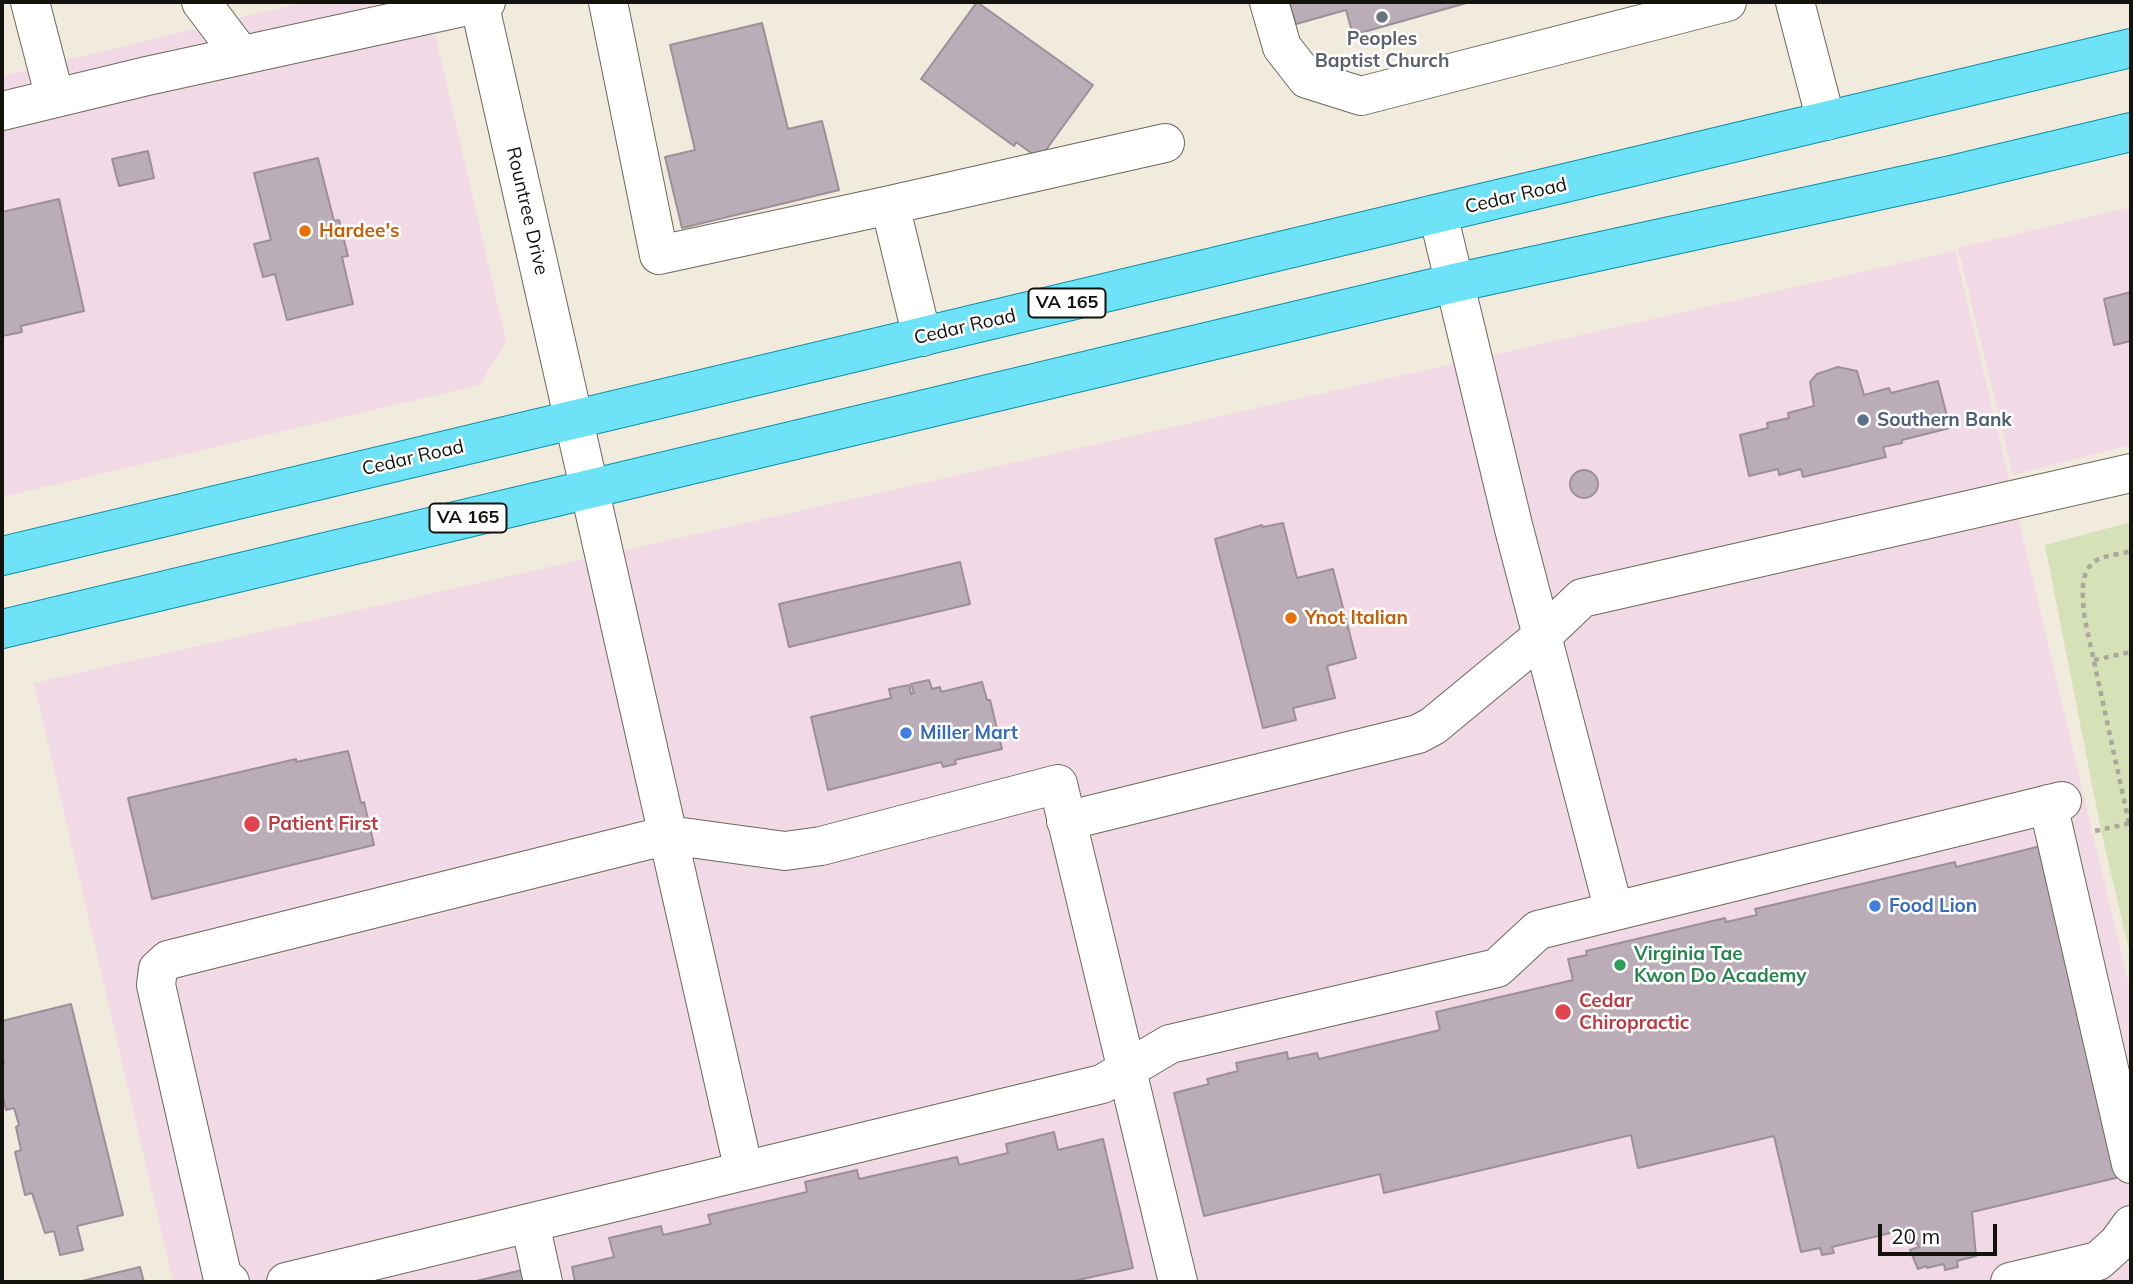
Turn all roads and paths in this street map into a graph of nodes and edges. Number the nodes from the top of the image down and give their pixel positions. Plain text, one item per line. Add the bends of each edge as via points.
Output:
1 (30, 2) edge
2 (201, 2) edge
3 (608, 2) edge
4 (1269, 2) edge
5 (1727, 2) edge
6 (1795, 2) edge
7 (481, 3) edge
8 (2131, 48) edge
9 (241, 55) junction
10 (55, 98) junction
11 (2, 111) edge
12 (1826, 121) junction
13 (2131, 132) edge
14 (1165, 143) dead end
15 (890, 205) junction
16 (1438, 214) junction
17 (1454, 282) junction
18 (922, 337) junction
19 (574, 420) junction
20 (2131, 473) edge
21 (589, 489) junction
22 (2131, 551) edge
23 (2, 556) edge
24 (2, 629) edge
25 (1542, 636) junction
26 (2131, 652) edge
27 (2094, 660) junction
28 (1066, 821) junction
29 (2129, 823) dead end
30 (668, 835) junction
31 (1614, 911) junction
32 (1126, 1070) junction
33 (2131, 1164) edge
34 (744, 1171) junction
35 (530, 1223) junction
36 (2131, 1225) edge
37 (230, 1282) edge
38 (285, 1282) edge
39 (543, 1282) edge
40 (1178, 1282) edge
41 (2010, 1282) edge

1 - 10 street
2 - 9 street
3 - 15 street via 659,255
4 - 5 street via 1282,47 1307,79 1361,96
6 - 12 street
7 - 9 street
7 - 19 street, Rountree Drive
8 - 12 main road, Cedar Road / VA 165
9 - 10 street
10 - 11 street
12 - 16 main road, Cedar Road / VA 165
13 - 17 main road, VA 165
14 - 15 street
15 - 18 street
16 - 17 street
16 - 18 main road, Cedar Road / VA 165
17 - 21 main road, VA 165
17 - 25 street
18 - 19 main road, Cedar Road / VA 165
19 - 21 street, Rountree Drive
19 - 23 main road, Cedar Road / VA 165
20 - 25 street via 1582,598
21 - 24 main road, VA 165
21 - 30 street, Rountree Drive
22 - 27 path via 2096,560 2085,574 2085,620
25 - 28 street via 1418,734
25 - 31 street
26 - 27 path
27 - 29 path
28 - 30 street via 1058,784 821,846 785,851
28 - 32 street
30 - 34 street, Rountree Drive
30 - 37 street via 168,960 158,969 156,985 222,1275
31 - 32 street via 1538,930 1497,968 1170,1044
31 - 33 street via 2055,803
32 - 34 street via 1102,1084
32 - 40 street
34 - 35 street
35 - 38 street
35 - 39 street
36 - 41 street via 2098,1261

